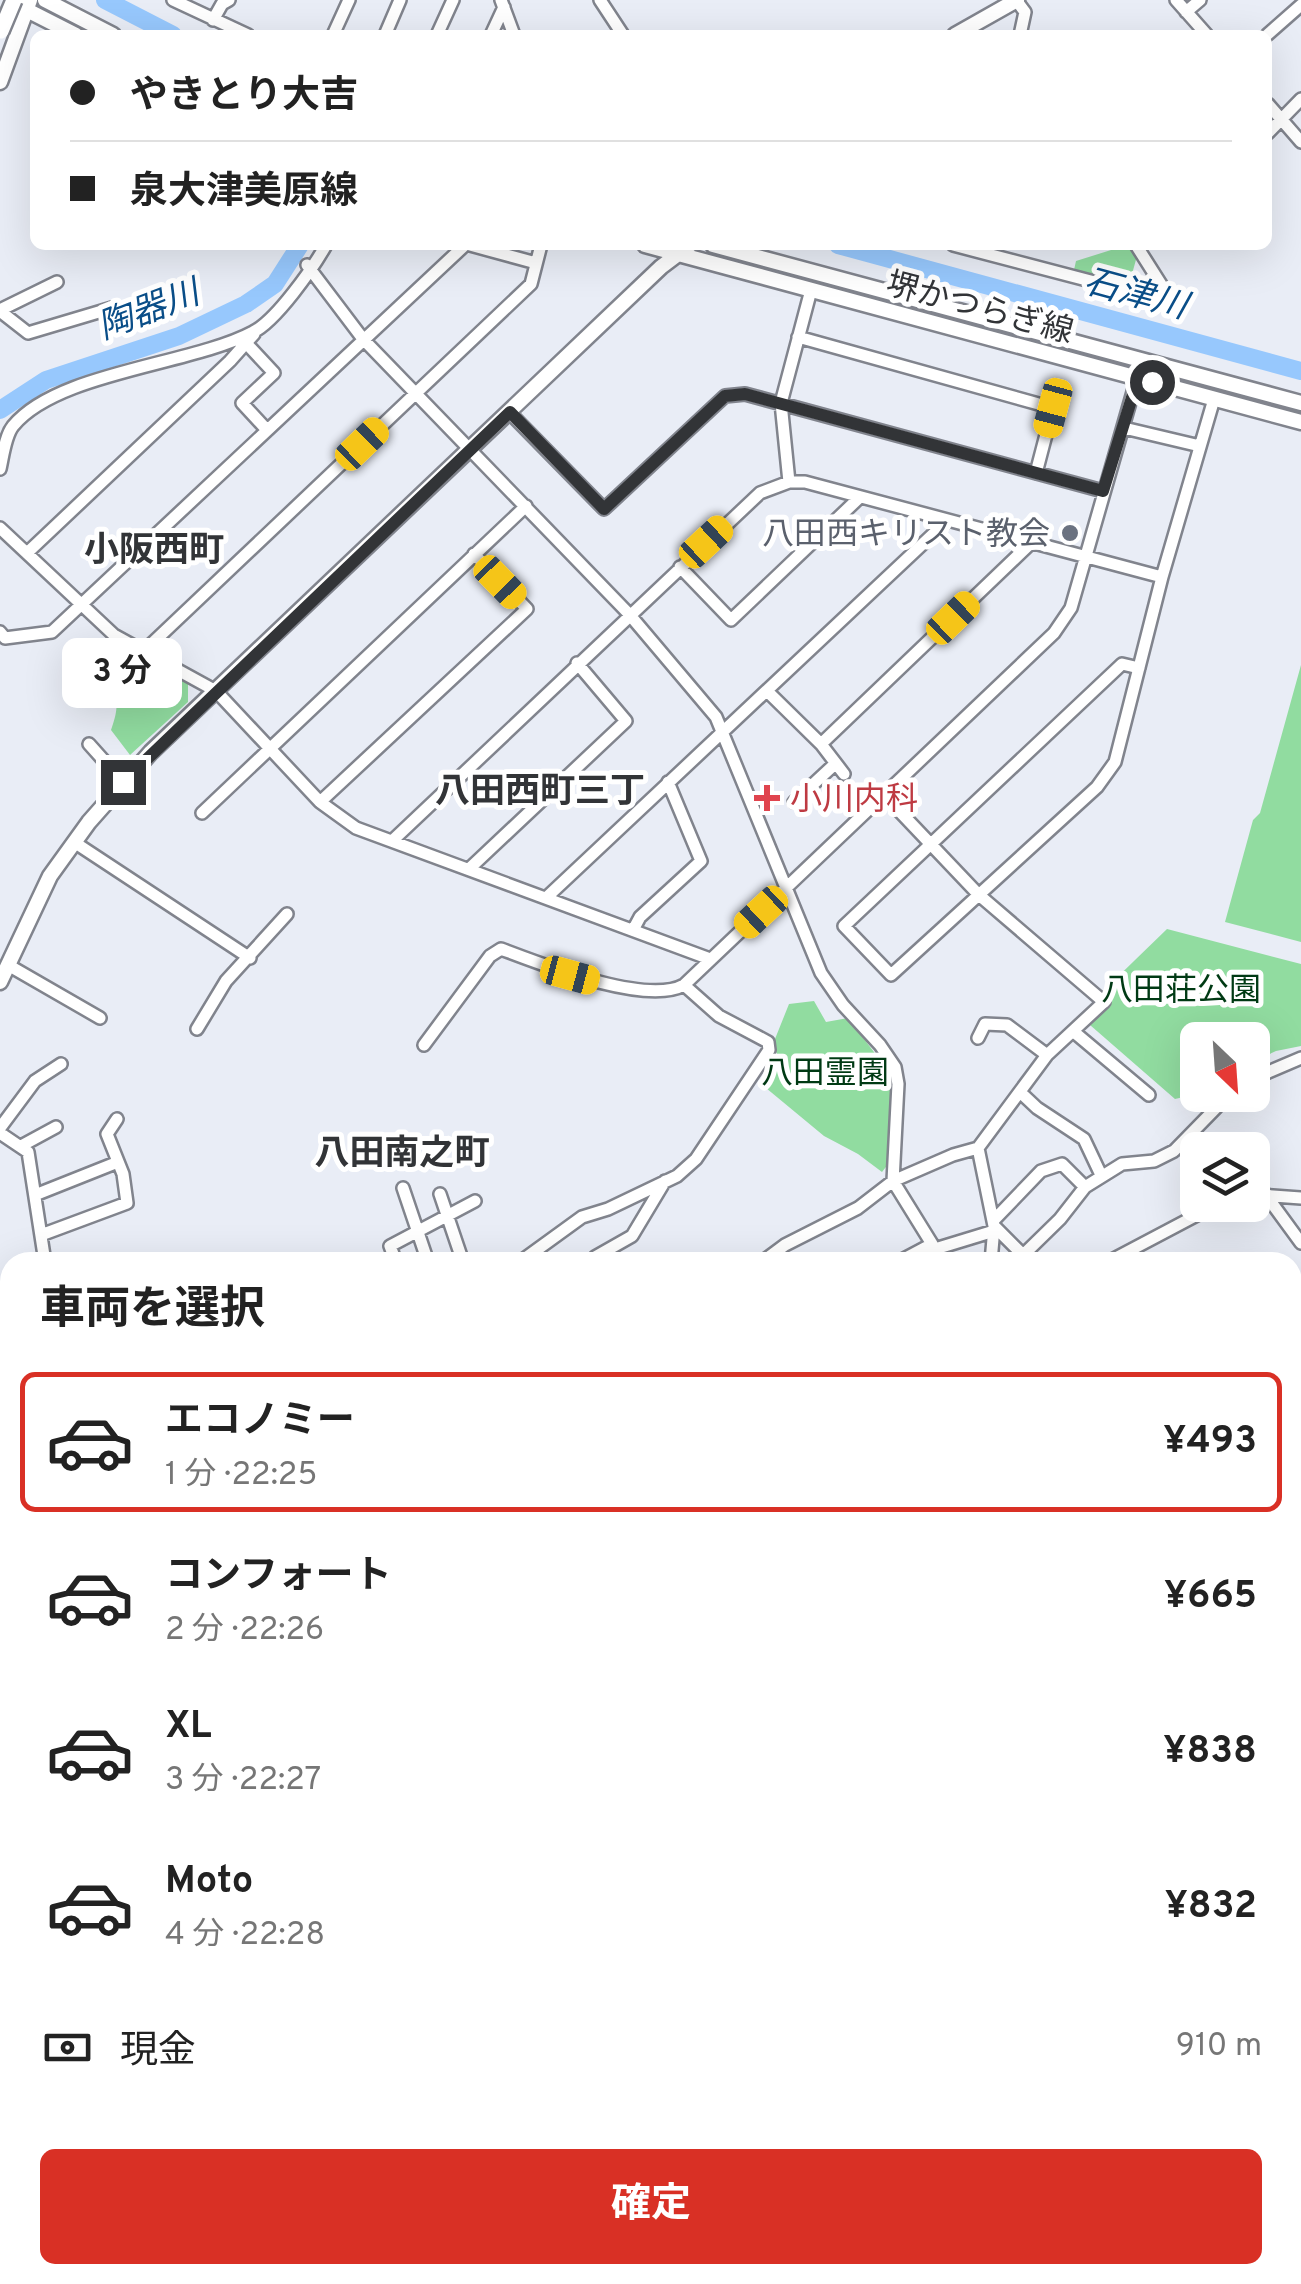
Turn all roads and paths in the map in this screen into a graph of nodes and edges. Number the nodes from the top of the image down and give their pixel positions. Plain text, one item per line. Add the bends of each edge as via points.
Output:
1 (45, 0) edge
2 (173, 0) edge
3 (229, 0) edge
4 (349, 0) edge
5 (400, 0) edge
6 (452, 0) edge
7 (600, 0) edge
8 (1016, 0) edge
9 (1176, 0) edge
10 (1200, 0) edge
11 (20, 2) edge
12 (502, 3) edge
13 (1301, 4) edge
14 (1186, 12) junction
15 (212, 20) junction
16 (68, 30) edge
17 (103, 30) edge
18 (236, 30) edge
19 (335, 30) edge
20 (386, 30) edge
21 (439, 30) edge
22 (493, 30) edge
23 (512, 30) edge
24 (619, 30) edge
25 (964, 30) edge
26 (1021, 30) edge
27 (1202, 30) edge
28 (1, 31) edge
29 (1272, 31) edge
30 (0, 82) edge
31 (1301, 99) edge
32 (1272, 109) edge
33 (1281, 119) junction
34 (1272, 129) edge
35 (1301, 142) edge
36 (322, 250) edge
37 (462, 250) edge
38 (486, 250) edge
39 (540, 250) edge
40 (682, 250) edge
41 (686, 250) edge
42 (731, 250) edge
43 (972, 250) edge
44 (1139, 250) edge
45 (536, 264) junction
46 (309, 268) junction
47 (58, 282) dead end
48 (811, 290) junction
49 (112, 308) dead end
50 (0, 311) edge
51 (257, 331) junction
52 (798, 337) junction
53 (363, 339) junction
54 (246, 343) junction
55 (1142, 362) junction
56 (1138, 378) junction
57 (416, 392) junction
58 (1214, 399) junction
59 (780, 403) junction
60 (1301, 403) edge
61 (510, 412) junction
62 (1301, 422) edge
63 (1124, 428) junction
64 (267, 430) junction
65 (1200, 446) junction
66 (470, 449) junction
67 (0, 469) edge
68 (1036, 472) junction
69 (789, 482) junction
70 (1103, 491) junction
71 (860, 498) junction
72 (526, 506) junction
73 (946, 522) junction
74 (0, 528) edge
75 (1032, 542) junction
76 (27, 553) junction
77 (474, 554) junction
78 (1086, 555) junction
79 (680, 567) junction
80 (1162, 578) junction
81 (82, 605) junction
82 (629, 614) junction
83 (0, 632) edge
84 (144, 651) junction
85 (577, 663) junction
86 (1138, 668) junction
87 (216, 691) junction
88 (767, 691) junction
89 (723, 730) junction
90 (90, 744) dead end
91 (820, 744) junction
92 (269, 750) junction
93 (123, 782) junction
94 (668, 782) junction
95 (885, 796) junction
96 (320, 802) junction
97 (794, 802) dead end
98 (202, 814) dead end
99 (392, 841) junction
100 (74, 842) junction
101 (930, 844) junction
102 (470, 868) junction
103 (786, 888) junction
104 (980, 894) junction
105 (546, 898) junction
106 (287, 914) dead end
107 (633, 930) junction
108 (250, 958) junction
109 (6, 959) edge
110 (710, 960) junction
111 (0, 982) edge
112 (684, 985) junction
113 (100, 1018) dead end
114 (196, 1029) dead end
115 (1074, 1032) junction
116 (978, 1038) dead end
117 (424, 1045) dead end
118 (1047, 1055) junction
119 (1301, 1058) edge
120 (61, 1064) dead end
121 (1270, 1071) edge
122 (1020, 1092) junction
123 (1149, 1095) dead end
124 (1212, 1112) edge
125 (117, 1119) dead end
126 (56, 1127) dead end
127 (0, 1131) edge
128 (21, 1146) junction
129 (978, 1148) junction
130 (118, 1162) junction
131 (1101, 1175) junction
132 (666, 1182) junction
133 (893, 1182) junction
134 (1085, 1186) junction
135 (403, 1188) dead end
136 (440, 1194) dead end
137 (35, 1195) junction
138 (1270, 1197) edge
139 (1301, 1198) edge
140 (475, 1201) dead end
141 (1270, 1202) edge
142 (448, 1216) junction
143 (1184, 1222) edge
144 (994, 1226) junction
145 (418, 1232) junction
146 (41, 1235) junction
147 (1301, 1242) edge
148 (44, 1252) edge
149 (392, 1252) edge
150 (425, 1252) edge
151 (460, 1252) edge
152 (533, 1252) edge
153 (606, 1252) edge
154 (776, 1252) edge
155 (935, 1252) edge
156 (993, 1252) edge
157 (1018, 1252) edge
158 (1030, 1252) edge
159 (1127, 1252) edge

1 - 17 main road
2 - 15 street
3 - 15 street
4 - 19 street
5 - 20 street
6 - 21 street
7 - 24 street
8 - 25 main road
8 - 26 street via 1025,12
9 - 14 street
10 - 14 street
11 - 16 main road
11 - 28 highway, bridge
11 - 30 main road
12 - 22 street
12 - 23 street
13 - 29 street
14 - 27 street
15 - 18 street
31 - 33 street
32 - 33 street
33 - 34 street
33 - 35 street
36 - 46 street
37 - 53 street
38 - 45 street
39 - 45 street
40 - 61 main road
41 - 48 main road, 堺かつらぎ線
42 - 55 main road, 堺かつらぎ線
43 - 44 street via 1167,301
45 - 57 street via 531,284
46 - 51 street
46 - 53 street
47 - 50 street
48 - 52 street
48 - 56 main road, 堺かつらぎ線
49 - 50 street via 28,333
51 - 54 street
51 - 67 street via 37,404 11,428
52 - 59 street
52 - 68 street via 1053,408
53 - 57 street
53 - 64 street
54 - 64 street via 274,373 242,403
54 - 76 street
55 - 56 street
55 - 60 main road, 堺かつらぎ線
56 - 58 main road, 堺かつらぎ線
56 - 63 street
57 - 66 street
57 - 84 street
58 - 62 main road, 堺かつらぎ線
58 - 65 street
59 - 61 street via 725,396 604,509
59 - 68 street
59 - 69 street
61 - 66 main road
63 - 65 street
63 - 70 street
64 - 81 street
65 - 80 street
66 - 72 street
66 - 87 main road
68 - 70 street
69 - 71 street
69 - 79 street via 760,493
70 - 78 street
71 - 73 street
71 - 79 street via 732,620
72 - 77 street
72 - 82 street
73 - 75 street
73 - 88 street
74 - 76 street
75 - 78 street
75 - 91 street
76 - 81 street
77 - 92 street
77 - 96 street via 527,609
78 - 80 street
78 - 95 street via 1071,608 1054,633
79 - 82 street
80 - 86 street
81 - 83 street via 52,632 5,638
81 - 84 street via 114,635
82 - 85 street
82 - 89 street
84 - 87 street
85 - 99 street
85 - 102 street via 626,721
86 - 101 street via 1122,664
86 - 104 street via 1108,772
87 - 92 street
87 - 93 main road
88 - 89 street
88 - 91 street
89 - 94 street
89 - 103 street
90 - 93 street
91 - 97 street via 839,769
92 - 96 street
92 - 98 street
93 - 100 main road
94 - 105 street
94 - 107 street via 701,861
95 - 101 street
95 - 103 street
96 - 99 street via 356,828
99 - 102 street
100 - 108 street
100 - 109 main road
101 - 104 street
101 - 104 street via 844,926 890,975
102 - 105 street
103 - 110 street
103 - 133 street via 822,973 894,1067
104 - 115 street via 1104,1002
105 - 107 street
106 - 108 street
107 - 110 street
108 - 114 street
109 - 111 main road
109 - 113 street
110 - 112 street
112 - 117 street via 672,991 601,984 501,949
112 - 132 street via 719,1016 768,1042 769,1050 696,1160
115 - 118 street
115 - 123 street
116 - 118 street via 985,1024 1006,1025
118 - 122 street
119 - 121 street
120 - 127 street via 35,1081
122 - 129 street
122 - 131 street via 1084,1139
124 - 131 street via 1174,1150
125 - 130 street via 107,1134
126 - 128 street
127 - 128 street
128 - 137 street via 28,1152
129 - 133 street
129 - 144 street
130 - 137 street
130 - 146 street via 127,1203
131 - 134 street
132 - 152 street via 582,1216
132 - 153 street via 637,1230
133 - 154 street
133 - 155 street
134 - 144 street via 1062,1164 1041,1172
134 - 158 street
135 - 145 street
136 - 142 street
137 - 146 street
138 - 139 street
140 - 142 street
141 - 147 street
142 - 145 street
142 - 151 street
143 - 159 street
144 - 155 street
144 - 156 street
144 - 157 street
145 - 149 street via 390,1246
145 - 150 street
146 - 148 street

